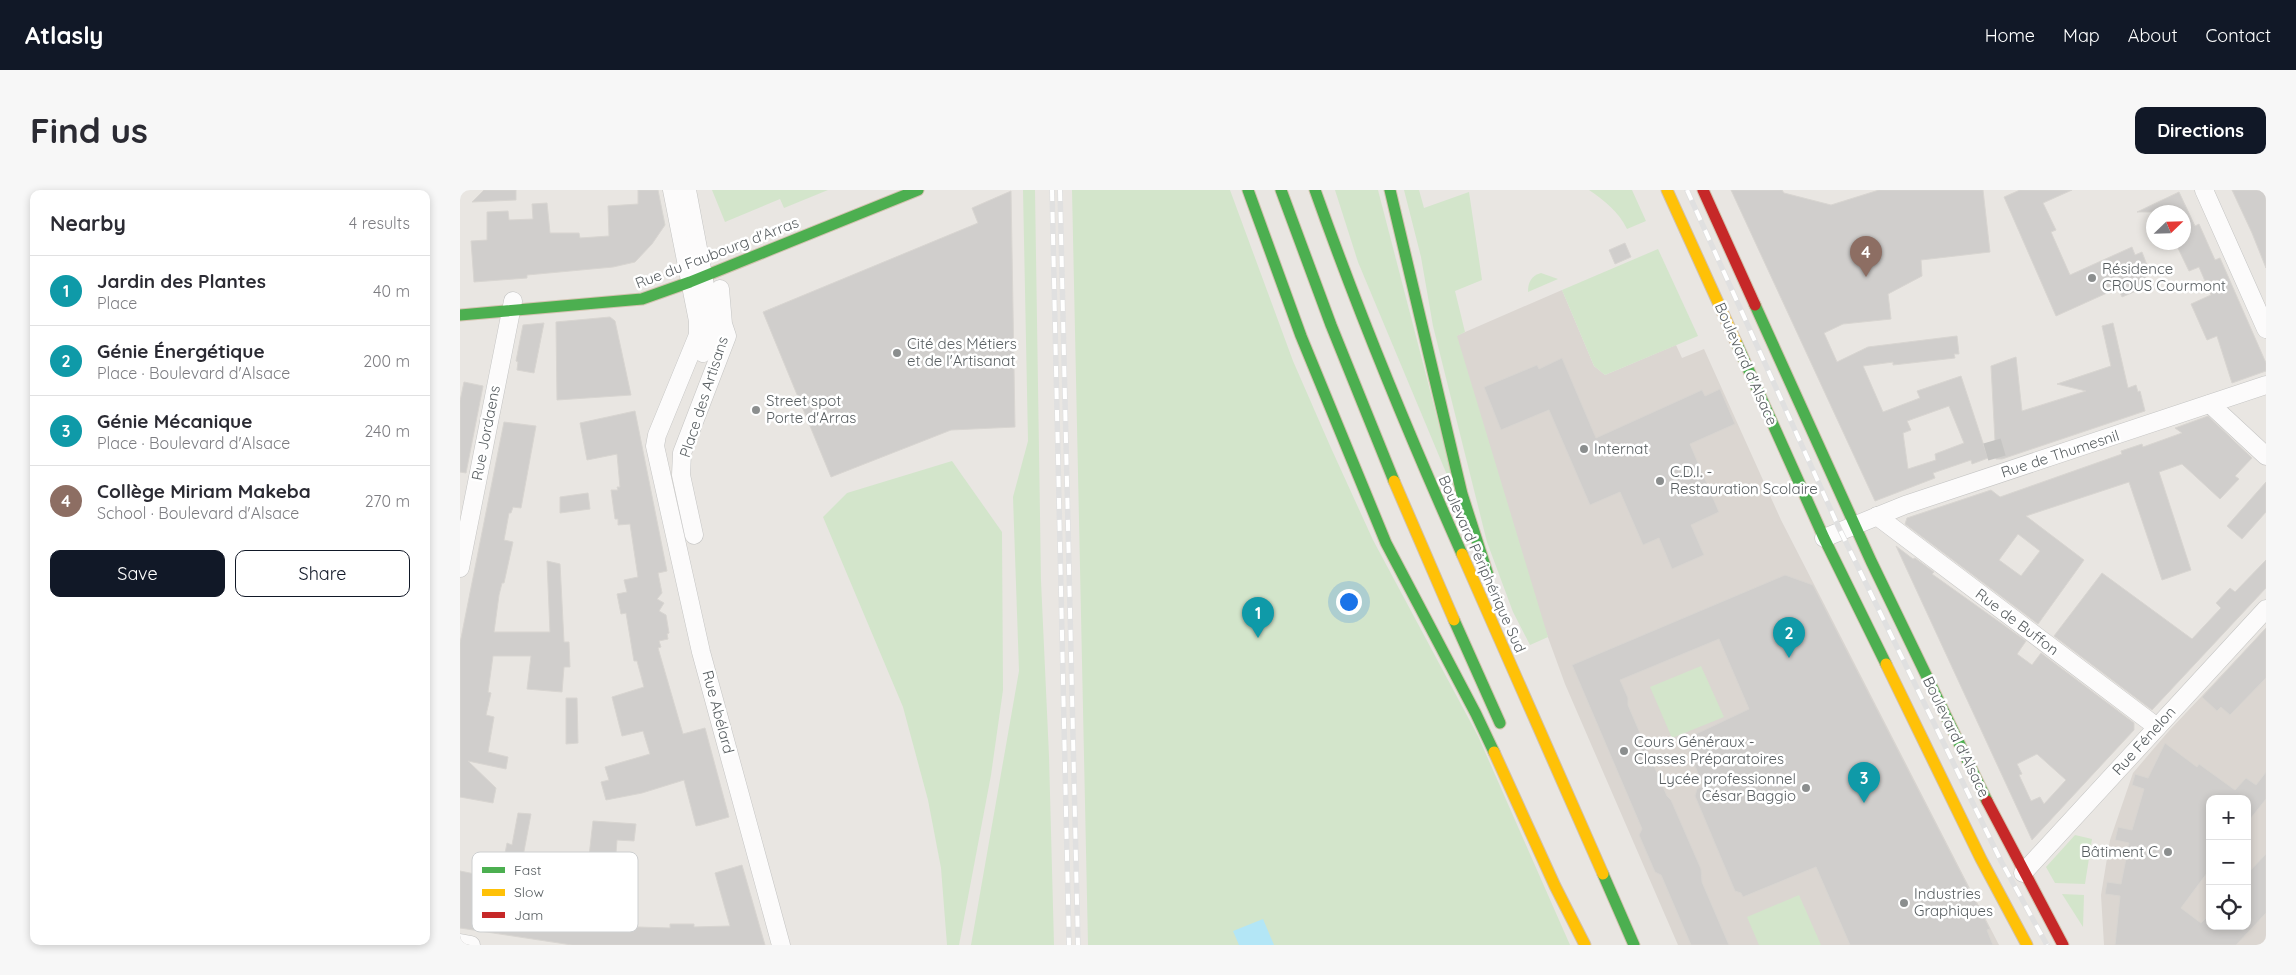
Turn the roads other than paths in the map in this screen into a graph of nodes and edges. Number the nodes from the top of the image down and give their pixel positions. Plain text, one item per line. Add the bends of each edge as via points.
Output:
1 (672, 190) edge
2 (687, 190) edge
3 (918, 190) edge
4 (1248, 190) edge
5 (1281, 190) edge
6 (1315, 190) edge
7 (1390, 190) edge
8 (1396, 190) edge
9 (1667, 190) edge
10 (1703, 190) edge
11 (2204, 190) edge
12 (692, 262) junction
13 (1409, 264) junction
14 (698, 279) junction
15 (720, 289) dead end
16 (513, 301) junction
17 (460, 315) edge
18 (2266, 329) edge
19 (2266, 385) edge
20 (2210, 404) junction
21 (2266, 456) edge
22 (1877, 516) junction
23 (1855, 525) junction
24 (694, 535) dead end
25 (1824, 538) junction
26 (460, 568) edge
27 (1491, 583) dead end
28 (2266, 609) edge
29 (2157, 727) junction
30 (1506, 736) dead end
31 (2023, 873) junction
32 (1587, 923) dead end
33 (460, 943) edge
34 (471, 945) edge
35 (781, 945) edge
36 (1585, 945) edge
37 (1596, 945) edge
38 (1634, 945) edge
39 (2027, 945) edge
40 (2063, 945) edge

1 - 12 street
2 - 12 street
3 - 14 main road, Rue du Faubourg d'Arras
4 - 36 main road via 1298,327 1386,543 1476,714
5 - 30 main road via 1364,410
6 - 38 main road, Boulevard Périphérique Sud via 1352,295 1417,453
7 - 13 main road
8 - 13 main road
9 - 25 main road, Boulevard d'Alsace
10 - 23 main road, Boulevard d'Alsace
11 - 18 street
12 - 14 street, Rue Abélard
13 - 27 main road via 1462,494
14 - 16 main road, Rue du Faubourg d'Arras via 634,300
14 - 35 street, Rue Abélard via 710,312 711,331 664,446 664,477 701,652
15 - 24 street, Place des Artisans via 727,336 682,453 681,475
16 - 17 main road, Rue du Faubourg d'Arras
16 - 26 street, Rue Jordaens
19 - 20 street, Rue de Thumesnil
20 - 21 street
20 - 22 street, Rue de Thumesnil via 1999,466
22 - 23 street, Rue de Thumesnil
22 - 29 street, Rue de Buffon
23 - 25 street
23 - 31 main road, Boulevard d'Alsace
25 - 39 main road, Boulevard d'Alsace
28 - 29 street, Rue Fénelon
29 - 31 street, Rue Fénelon
31 - 40 main road, Boulevard d'Alsace
32 - 37 main road
33 - 34 street

